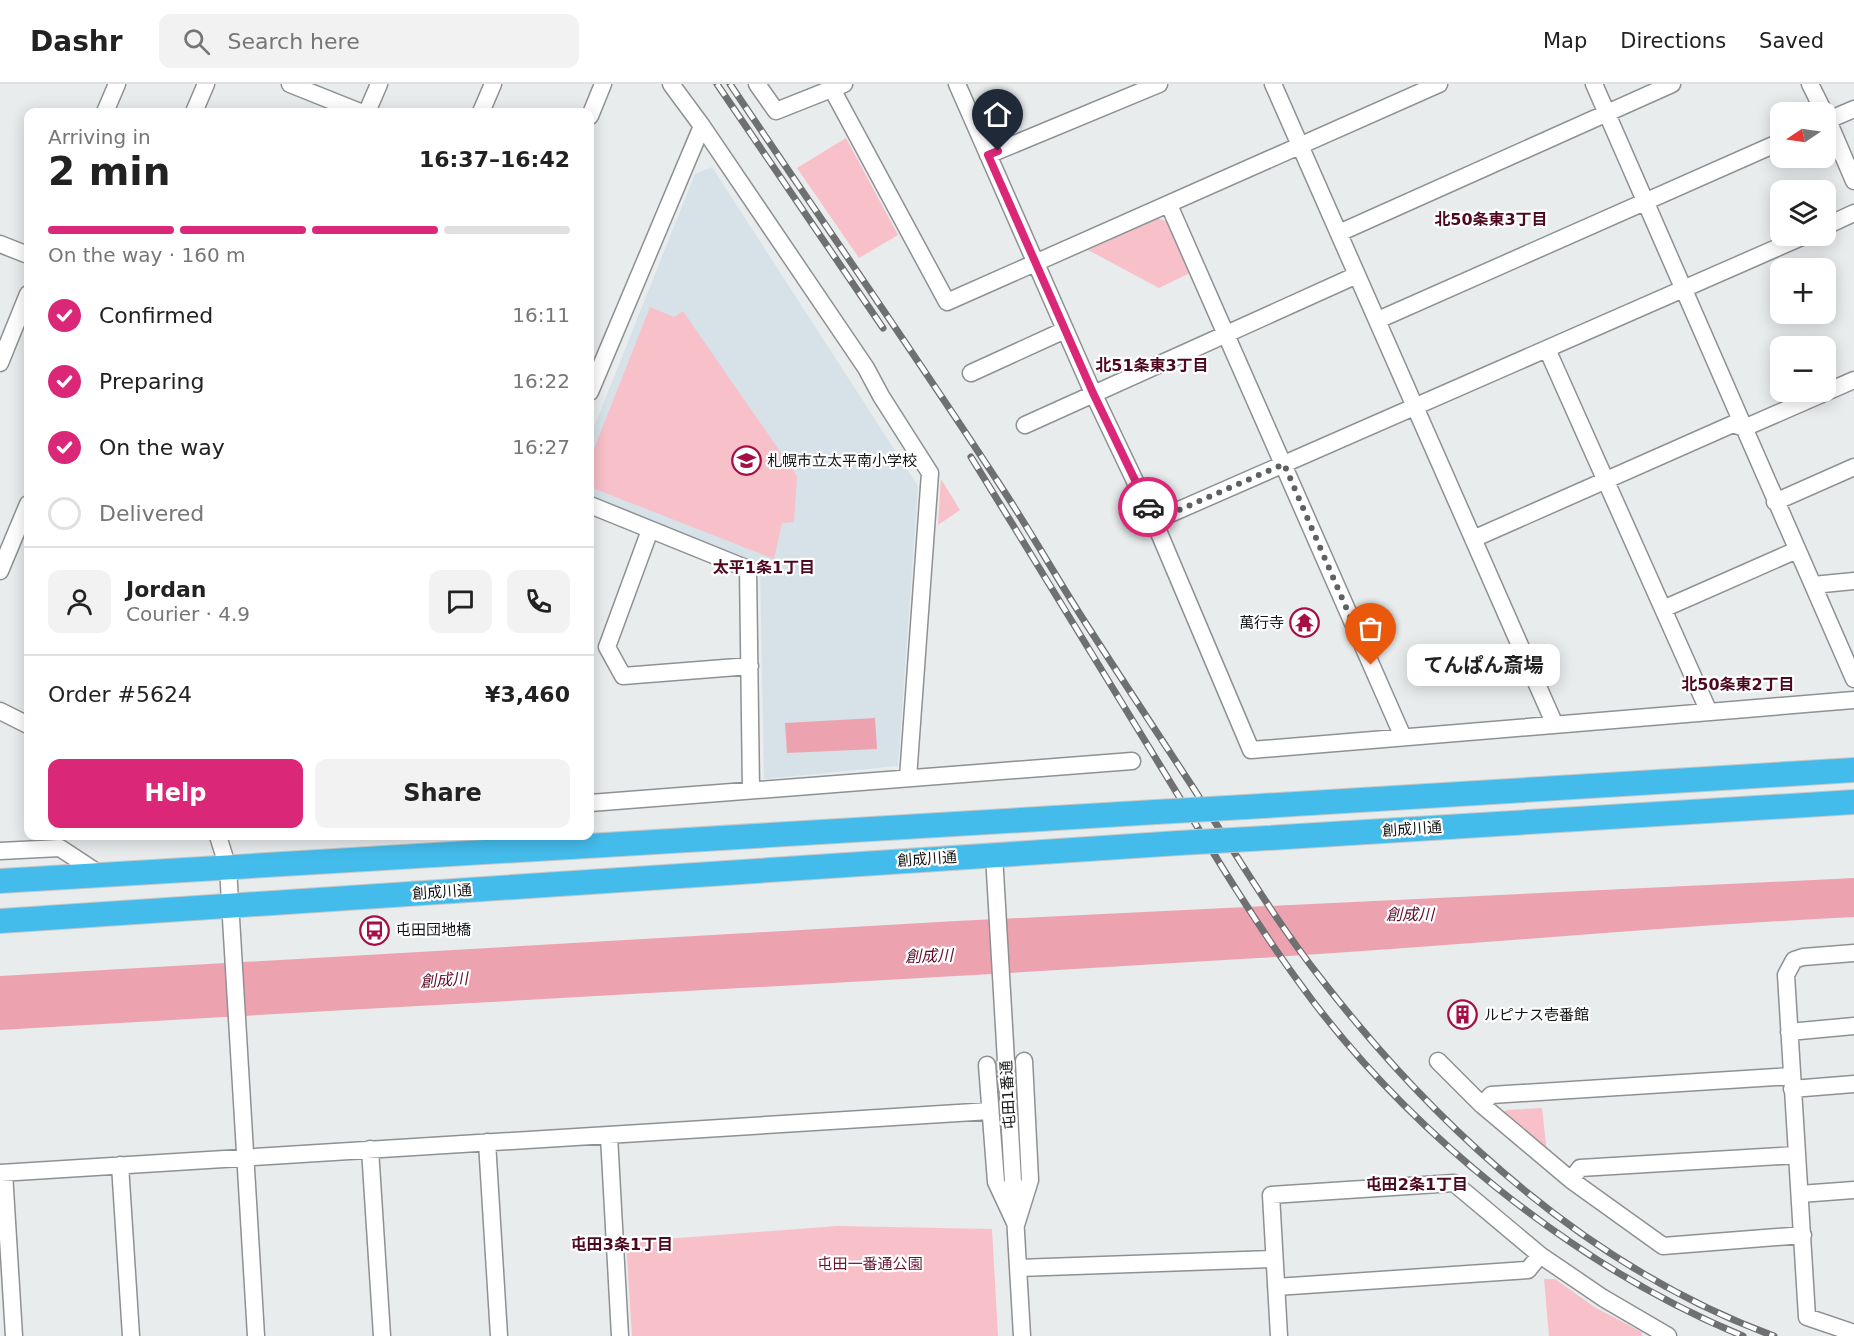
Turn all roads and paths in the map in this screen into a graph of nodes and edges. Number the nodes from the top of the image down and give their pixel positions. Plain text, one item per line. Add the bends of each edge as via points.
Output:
1 (117, 84) edge
2 (206, 84) edge
3 (290, 84) edge
4 (379, 84) edge
5 (493, 84) edge
6 (603, 84) edge
7 (671, 84) edge
8 (757, 84) edge
9 (957, 84) edge
10 (1159, 84) edge
11 (1273, 84) edge
12 (1439, 84) edge
13 (1594, 84) edge
14 (1672, 84) edge
15 (1810, 84) edge
16 (838, 86) edge
17 (1819, 102) edge
18 (107, 108) edge
19 (196, 108) edge
20 (350, 108) edge
21 (369, 108) edge
22 (483, 108) edge
23 (593, 108) edge
24 (1854, 109) edge
25 (1607, 112) junction
26 (1836, 114) edge
27 (702, 126) junction
28 (1836, 140) edge
29 (1300, 146) junction
30 (1770, 147) edge
31 (988, 155) junction
32 (1854, 181) edge
33 (1645, 204) junction
34 (1170, 205) junction
35 (1854, 213) edge
36 (1836, 221) edge
37 (1339, 233) junction
38 (0, 244) edge
39 (1781, 246) edge
40 (24, 253) edge
41 (1035, 262) junction
42 (1357, 275) junction
43 (1682, 290) junction
44 (24, 304) edge
45 (1378, 320) junction
46 (1065, 330) junction
47 (1227, 336) junction
48 (1547, 349) junction
49 (0, 363) edge
50 (971, 373) dead end
51 (1854, 380) edge
52 (594, 382) edge
53 (1093, 393) junction
54 (1416, 406) junction
55 (1025, 425) dead end
56 (1744, 428) junction
57 (1284, 464) junction
58 (1854, 467) edge
59 (1606, 481) junction
60 (1775, 502) junction
61 (594, 507) edge
62 (24, 514) edge
63 (1154, 521) junction
64 (650, 530) junction
65 (1473, 539) junction
66 (1797, 550) junction
67 (0, 571) edge
68 (1854, 581) edge
69 (1813, 585) junction
70 (1663, 609) junction
71 (750, 666) junction
72 (1854, 679) edge
73 (1854, 700) edge
74 (0, 711) edge
75 (1709, 712) junction
76 (24, 723) edge
77 (1555, 725) junction
78 (1403, 738) junction
79 (1132, 761) dead end
80 (1854, 770) edge
81 (908, 778) junction
82 (751, 790) junction
83 (1854, 802) edge
84 (594, 803) edge
85 (219, 840) edge
86 (0, 851) edge
87 (994, 855) junction
88 (228, 868) junction
89 (101, 875) junction
90 (0, 881) edge
91 (231, 907) junction
92 (0, 921) edge
93 (1854, 953) edge
94 (1854, 1026) edge
95 (1789, 1032) junction
96 (1024, 1061) dead end
97 (1438, 1061) dead end
98 (987, 1065) dead end
99 (1792, 1083) junction
100 (1854, 1084) edge
101 (1482, 1105) junction
102 (990, 1111) junction
103 (609, 1136) junction
104 (487, 1142) junction
105 (370, 1149) junction
106 (1797, 1155) junction
107 (246, 1157) junction
108 (120, 1165) junction
109 (2, 1173) edge
110 (1571, 1180) junction
111 (1854, 1190) edge
112 (1800, 1194) junction
113 (1016, 1225) junction
114 (1803, 1235) junction
115 (1540, 1255) junction
116 (1274, 1259) junction
117 (1018, 1268) junction
118 (1276, 1287) junction
119 (1854, 1332) edge
120 (14, 1336) edge
121 (131, 1336) edge
122 (256, 1336) edge
123 (382, 1336) edge
124 (499, 1336) edge
125 (620, 1336) edge
126 (1022, 1336) edge
127 (1279, 1336) edge
128 (1668, 1336) edge

1 - 18 street
2 - 19 street
3 - 20 street
4 - 21 street
5 - 22 street
6 - 23 street
7 - 27 street
8 - 16 street via 776,111
9 - 31 street
10 - 31 street
11 - 29 street
12 - 29 street
13 - 25 street
14 - 25 street
15 - 17 street
16 - 41 street via 947,302
24 - 26 street
25 - 33 street
25 - 37 street
27 - 52 street
27 - 81 street via 866,368 930,473
28 - 32 street
29 - 34 street
29 - 37 street
30 - 33 street
31 - 41 street
33 - 43 street
33 - 45 street
34 - 41 street
34 - 47 street
35 - 36 street
37 - 42 street
38 - 40 street
39 - 43 street
41 - 46 street
42 - 45 street
42 - 47 street
43 - 48 street
43 - 56 street
44 - 49 street
45 - 54 street
46 - 50 street
46 - 53 street
47 - 53 street
47 - 57 street
48 - 54 street
48 - 59 street
51 - 56 street
53 - 55 street
53 - 63 street
54 - 57 street
54 - 65 street
56 - 59 street via 1732,424
56 - 60 street
57 - 63 street
57 - 78 street
58 - 60 street
59 - 65 street
59 - 70 street
60 - 66 street
61 - 64 street
62 - 67 street
63 - 78 street via 1251,750
64 - 71 street via 748,569
64 - 71 street via 607,646 623,676
65 - 77 street
66 - 69 street
66 - 70 street
68 - 69 street
69 - 72 street
70 - 75 street
71 - 82 street
73 - 75 street
74 - 76 street
75 - 77 street
77 - 78 street
79 - 81 street
80 - 88 highway, bridge
81 - 82 street
82 - 84 street
83 - 87 highway, 創成川通, bridge
85 - 88 street
86 - 89 street via 60,848
87 - 91 highway, 創成川通
87 - 113 street, 屯田1番通
88 - 89 highway
88 - 91 street
89 - 90 highway
91 - 92 highway, 創成川通
91 - 107 street
93 - 95 street via 1794,960 1786,975
94 - 95 street
95 - 99 street
96 - 113 street via 1030,1180
97 - 101 street
98 - 102 street
99 - 100 street
99 - 101 street via 1491,1095
99 - 106 street
101 - 110 street
102 - 103 street
102 - 113 street via 996,1182
103 - 104 street
103 - 125 street
104 - 105 street
104 - 124 street
105 - 107 street
105 - 123 street
106 - 110 street via 1580,1167
106 - 112 street
107 - 108 street
107 - 122 street
108 - 109 street
108 - 121 street
109 - 120 street
110 - 114 street via 1663,1246
111 - 112 street
112 - 114 street
113 - 117 street, 屯田1番通
114 - 119 street via 1808,1317
115 - 116 street via 1454,1183 1271,1196
115 - 118 street via 1528,1270
115 - 128 street
116 - 117 street
116 - 118 street
117 - 126 street, 屯田1番通
118 - 127 street

